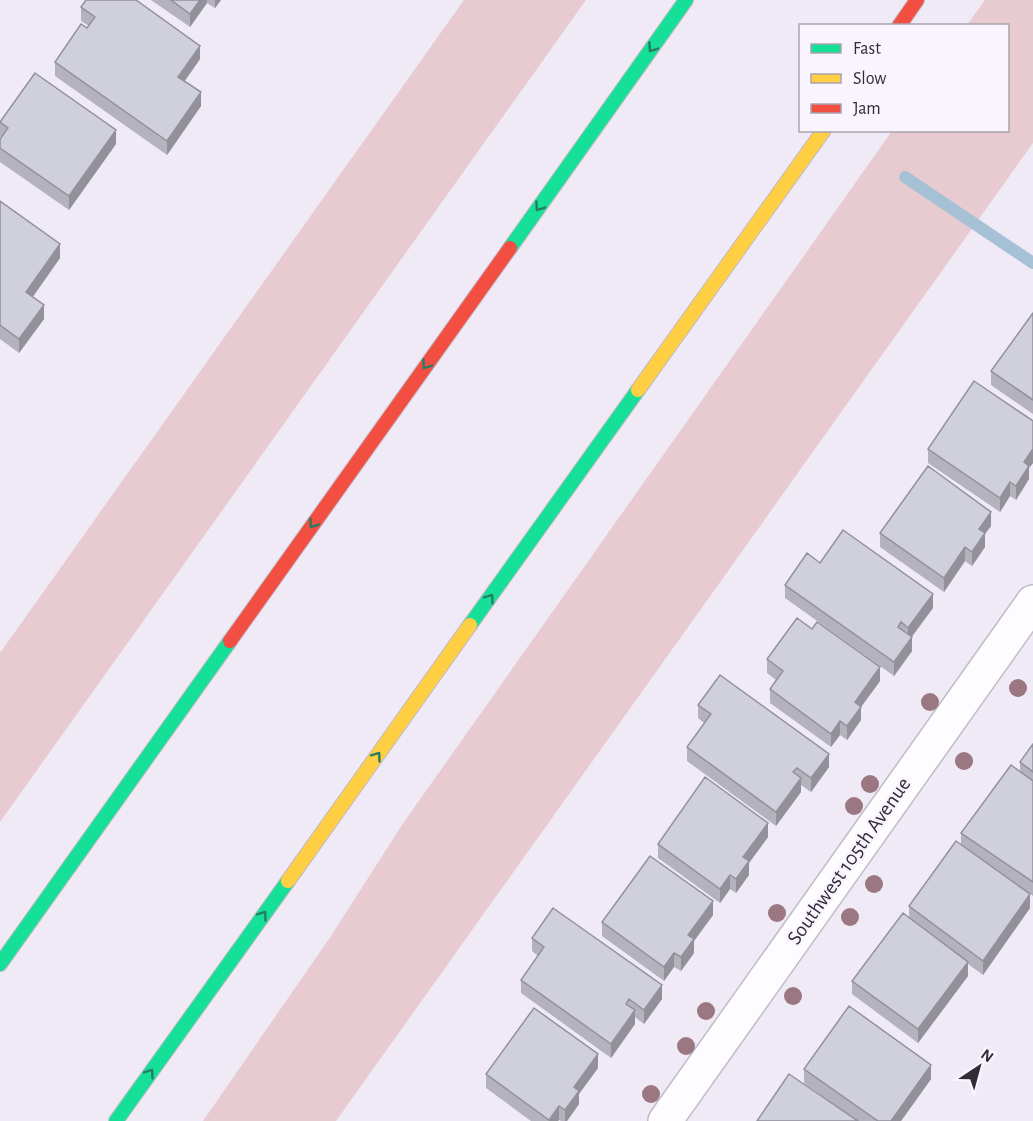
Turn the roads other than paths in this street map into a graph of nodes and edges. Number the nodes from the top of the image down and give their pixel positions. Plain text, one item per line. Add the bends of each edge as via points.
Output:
1 (686, 0) edge
2 (917, 0) edge
3 (900, 24) edge
4 (823, 132) edge
5 (1033, 602) edge
6 (0, 964) edge
7 (116, 1121) edge
8 (665, 1121) edge

1 -> 6 highway
2 - 3 highway
7 -> 4 highway
5 - 8 street, Southwest 105th Avenue

